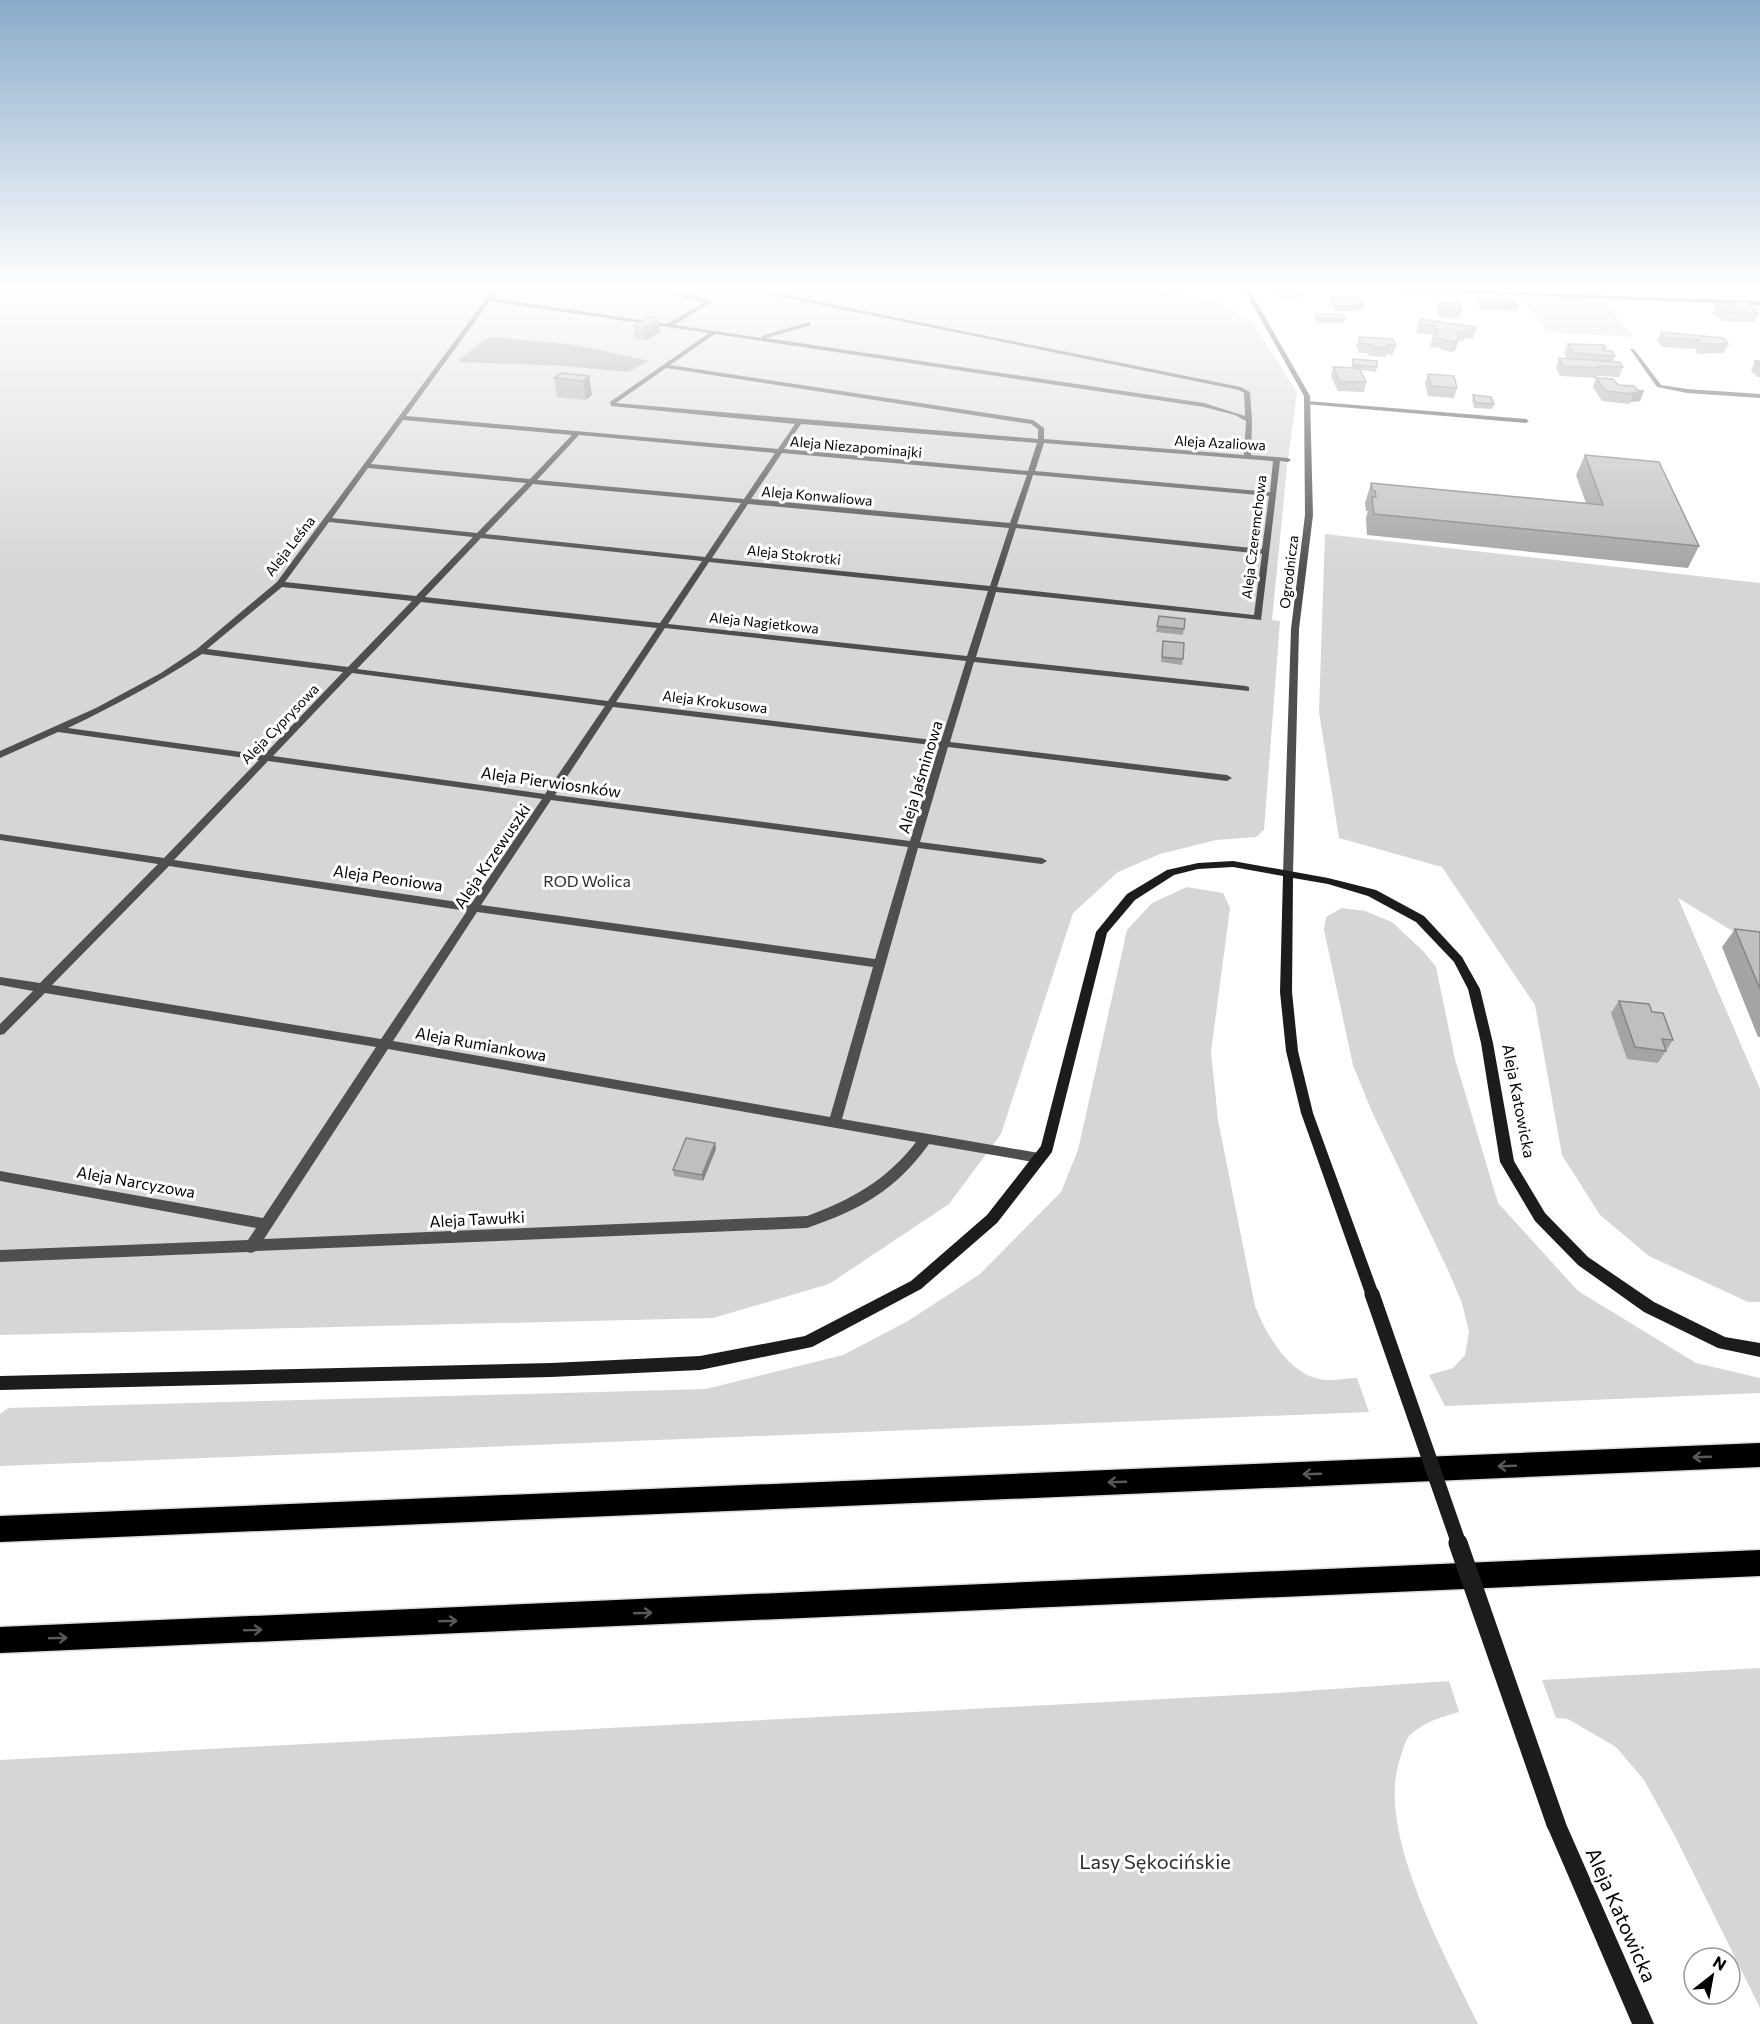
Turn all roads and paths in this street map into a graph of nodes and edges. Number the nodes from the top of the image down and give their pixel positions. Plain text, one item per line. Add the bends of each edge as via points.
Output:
1 (427, 383) edge
2 (639, 383) edge
3 (779, 383) edge
4 (1068, 383) edge
5 (1212, 383) edge
6 (1300, 383) edge
7 (1655, 383) edge
8 (1760, 396) edge
9 (1307, 403) junction
10 (402, 418) junction
11 (1249, 420) junction
12 (1526, 421) dead end
13 (799, 422) junction
14 (577, 434) junction
15 (1041, 442) junction
16 (779, 452) junction
17 (1247, 457) junction
18 (1277, 459) junction
19 (1288, 460) dead end
20 (366, 466) junction
21 (1030, 474) junction
22 (532, 482) junction
23 (1273, 494) junction
24 (745, 501) junction
25 (327, 520) junction
26 (1014, 526) junction
27 (479, 537) junction
28 (1266, 552) junction
29 (707, 560) junction
30 (280, 584) junction
31 (994, 588) junction
32 (420, 598) junction
33 (1258, 618) joint
34 (663, 625) junction
35 (201, 651) junction
36 (972, 659) junction
37 (350, 671) junction
38 (1246, 689) dead end
39 (610, 704) junction
40 (57, 729) junction
41 (946, 743) junction
42 (0, 755) edge
43 (264, 758) junction
44 (1227, 778) dead end
45 (549, 797) junction
46 (0, 837) edge
47 (915, 846) junction
48 (1042, 861) dead end
49 (166, 862) junction
50 (1288, 873) junction
51 (474, 908) junction
52 (879, 964) junction
53 (0, 981) edge
54 (43, 987) junction
55 (0, 1031) edge
56 (384, 1044) junction
57 (835, 1122) junction
58 (926, 1138) junction
59 (1039, 1158) junction
60 (0, 1176) edge
61 (266, 1224) junction
62 (251, 1247) junction
63 (0, 1256) edge
64 (1760, 1350) edge
65 (0, 1383) edge
66 (1760, 1455) edge
67 (0, 1529) edge
68 (1760, 1563) edge
69 (0, 1640) edge
70 (1643, 2024) edge

1 - 10 street, Aleja Leśna
2 - 13 street, Aleja Azaliowa via 613,405
3 - 15 street via 1033,422 1041,428
4 - 11 street via 1174,399 1222,409
5 - 11 street via 1247,392
6 - 9 street, Ogrodnicza
7 - 8 street via 1664,388
9 - 12 street
9 - 50 street, Ogrodnicza via 1309,515 1296,629
10 - 14 street, Aleja Niezapominajki
10 - 20 street, Aleja Leśna
11 - 17 street
13 - 15 street, Aleja Azaliowa
13 - 16 street, Aleja Krzewuszki
14 - 16 street, Aleja Niezapominajki
14 - 22 street, Aleja Cyprysowa
15 - 17 street, Aleja Azaliowa
15 - 21 street, Aleja Jaśminowa
16 - 21 street, Aleja Niezapominajki
16 - 24 street, Aleja Krzewuszki
17 - 18 street, Aleja Azaliowa
18 - 19 street, Aleja Azaliowa
18 - 23 street, Aleja Czeremchowa
20 - 22 street, Aleja Konwaliowa
20 - 25 street, Aleja Leśna
21 - 23 street, Aleja Niezapominajki
21 - 26 street, Aleja Jaśminowa
22 - 24 street, Aleja Konwaliowa
22 - 27 street, Aleja Cyprysowa
23 - 28 street, Aleja Czeremchowa
24 - 26 street, Aleja Konwaliowa
24 - 29 street, Aleja Krzewuszki
25 - 27 street, Aleja Stokrotki
25 - 30 street, Aleja Leśna
26 - 28 street, Aleja Konwaliowa
26 - 31 street, Aleja Jaśminowa
27 - 29 street, Aleja Stokrotki
27 - 32 street, Aleja Cyprysowa
28 - 33 street, Aleja Czeremchowa
29 - 31 street, Aleja Stokrotki
29 - 34 street, Aleja Krzewuszki
30 - 32 street, Aleja Nagietkowa
30 - 35 street, Aleja Leśna
31 - 33 street, Aleja Stokrotki
31 - 36 street, Aleja Jaśminowa
32 - 34 street, Aleja Nagietkowa
32 - 37 street, Aleja Cyprysowa
34 - 36 street, Aleja Nagietkowa
34 - 39 street, Aleja Krzewuszki
35 - 37 street, Aleja Krokusowa
35 - 40 street, Aleja Leśna via 128,696
36 - 38 street, Aleja Nagietkowa
36 - 41 street, Aleja Jaśminowa
37 - 39 street, Aleja Krokusowa
37 - 43 street, Aleja Cyprysowa
39 - 41 street, Aleja Krokusowa
39 - 45 street, Aleja Krzewuszki
40 - 42 street, Aleja Leśna
40 - 43 street, Aleja Pierwiosnków
41 - 44 street, Aleja Krokusowa
41 - 47 street, Aleja Jaśminowa
43 - 45 street, Aleja Pierwiosnków
43 - 49 street, Aleja Cyprysowa
45 - 47 street, Aleja Pierwiosnków
45 - 51 street, Aleja Krzewuszki
46 - 49 street, Aleja Peoniowa
47 - 48 street, Aleja Pierwiosnków
47 - 52 street, Aleja Jaśminowa
49 - 51 street, Aleja Peoniowa
49 - 54 street, Aleja Cyprysowa
50 - 59 street, Aleja Katowicka via 1233,864 1198,866 1171,872 1131,897 1102,932 1047,1148
50 - 64 street, Aleja Katowicka via 1372,893 1420,919 1458,960 1474,989 1485,1032 1507,1162 1539,1217 1583,1261 1649,1307 1723,1343
50 - 70 street, Aleja Katowicka, bridge via 1286,992 1292,1051 1307,1113 1556,1824
51 - 52 street, Aleja Peoniowa
51 - 56 street, Aleja Krzewuszki
52 - 57 street, Aleja Jaśminowa
53 - 54 street, Aleja Rumiankowa
54 - 55 street, Aleja Cyprysowa
54 - 56 street, Aleja Rumiankowa
56 - 57 street, Aleja Rumiankowa
56 - 61 street, Aleja Krzewuszki
57 - 58 street, Aleja Rumiankowa
58 - 59 street, Aleja Rumiankowa
58 - 62 street, Aleja Tawułki via 884,1186 848,1208 807,1222
59 - 65 street, Aleja Katowicka via 992,1219 916,1285 807,1342 700,1364
60 - 61 street, Aleja Narcyzowa
61 - 62 street, Aleja Krzewuszki
62 - 63 street, Aleja Tawułki
66 -> 67 highway
69 -> 68 highway

